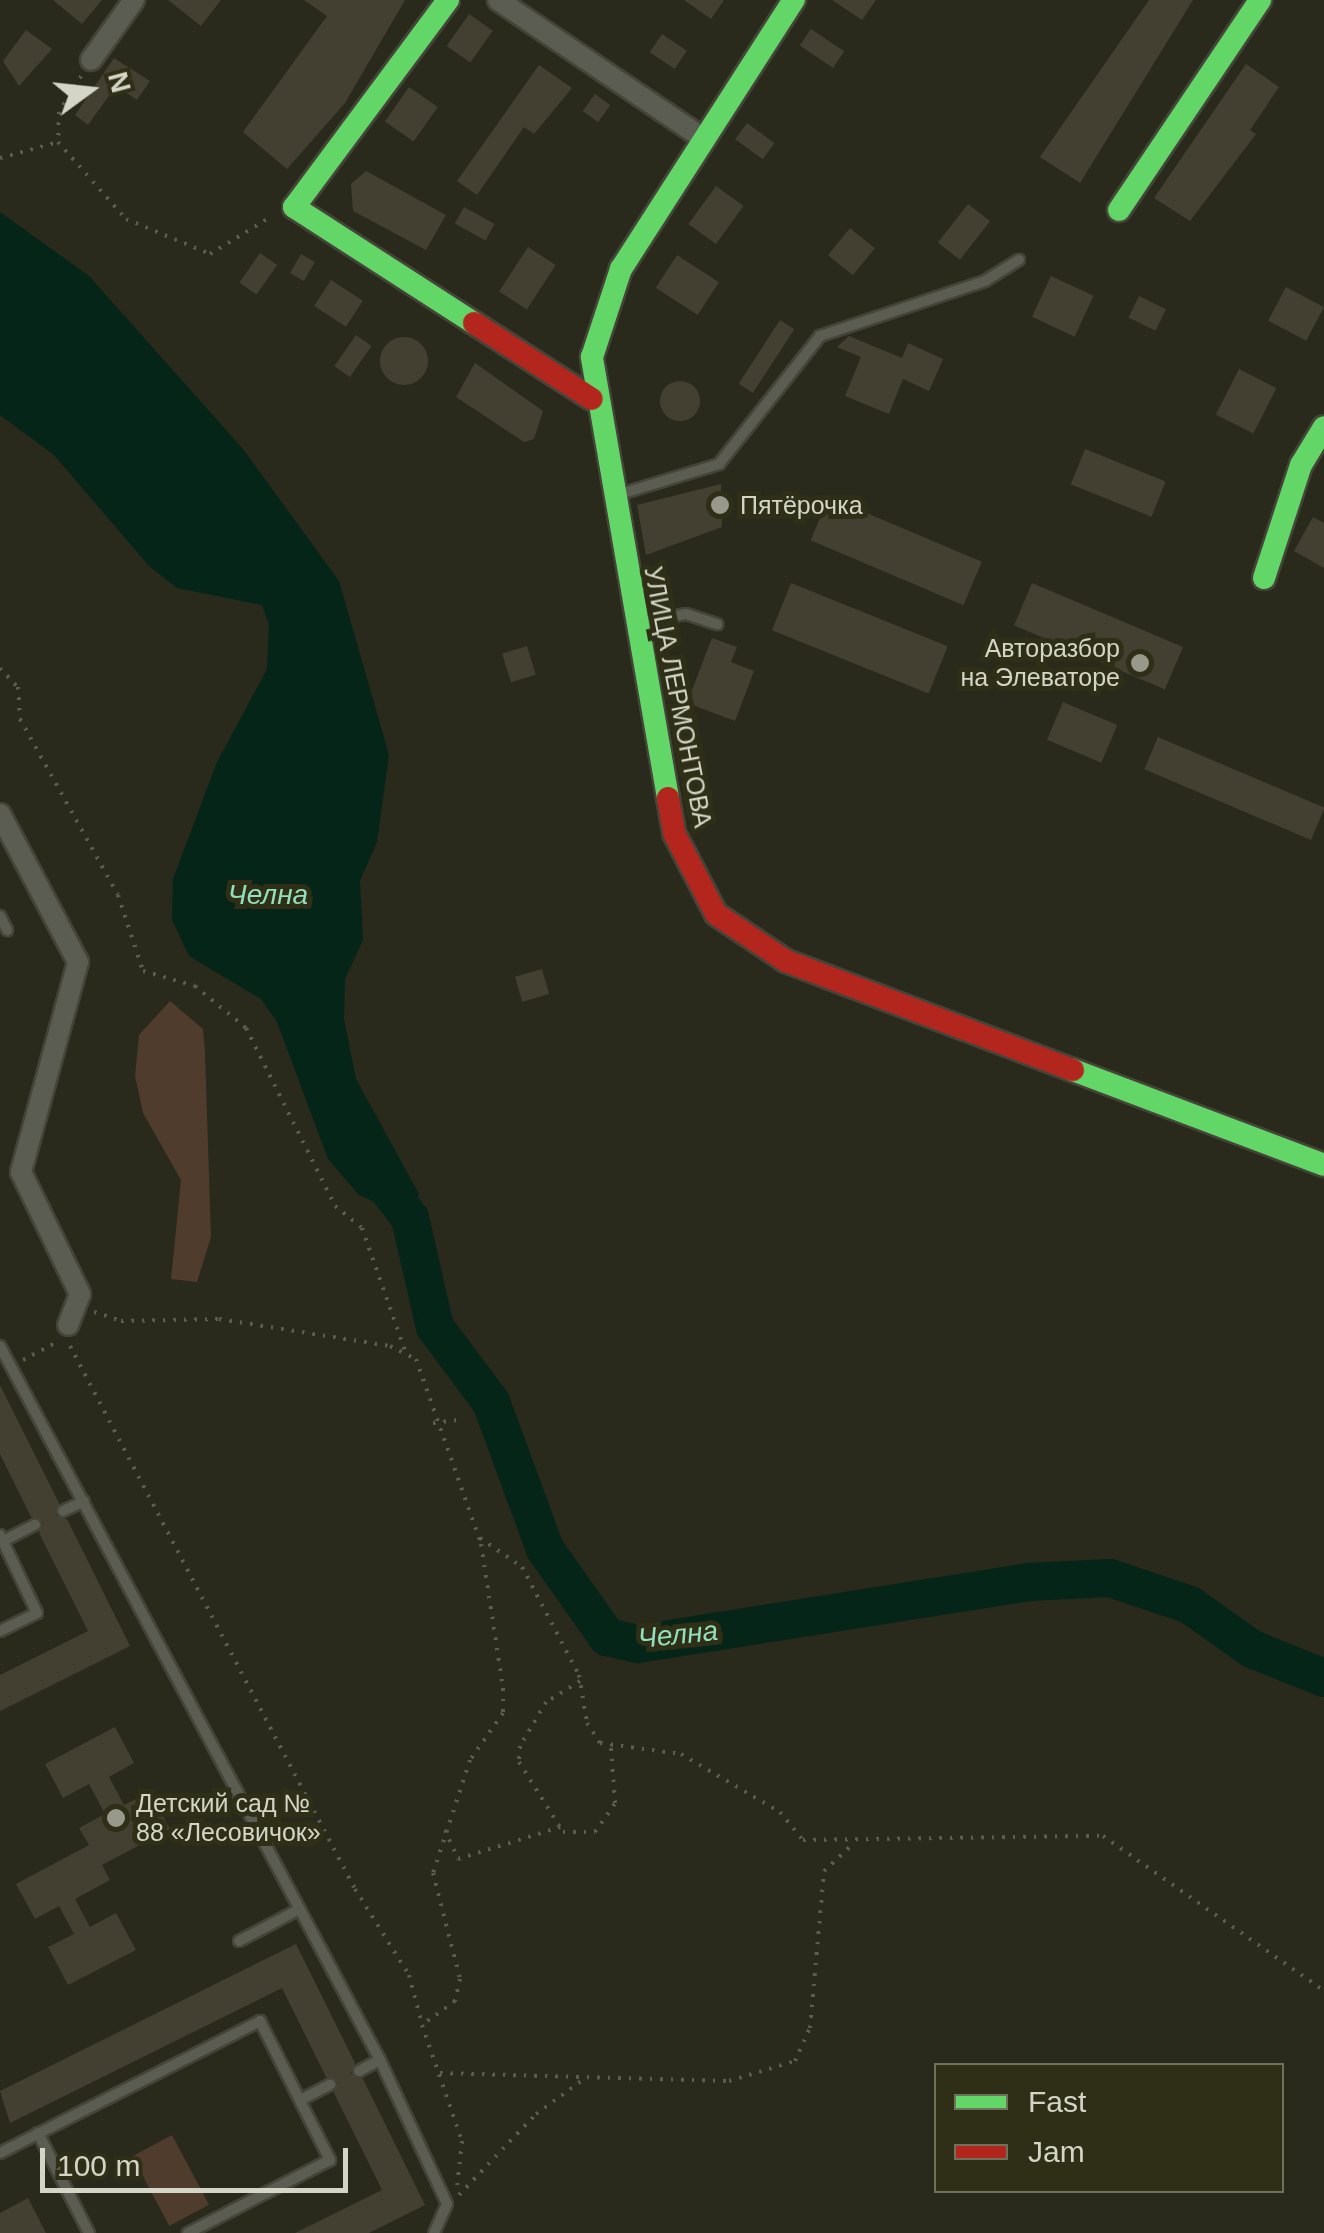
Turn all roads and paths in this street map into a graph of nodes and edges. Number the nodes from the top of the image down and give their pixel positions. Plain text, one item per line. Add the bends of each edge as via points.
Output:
1 (134, 0) edge
2 (448, 0) edge
3 (498, 0) edge
4 (794, 0) edge
5 (1260, 0) edge
6 (91, 60) joint
7 (701, 137) junction
8 (58, 142) junction
9 (0, 158) edge
10 (294, 207) junction
11 (1119, 210) dead end
12 (1019, 260) dead end
13 (592, 398) junction
14 (1324, 427) edge
15 (610, 496) junction
16 (1264, 578) dead end
17 (634, 624) junction
18 (718, 624) dead end
19 (0, 668) edge
20 (0, 814) edge
21 (0, 916) edge
22 (7, 930) dead end
23 (1324, 1165) edge
24 (91, 1311) dead end
25 (68, 1325) dead end
26 (0, 1346) edge
27 (406, 1351) junction
28 (13, 1365) junction
29 (464, 1419) dead end
30 (433, 1423) junction
31 (84, 1501) junction
32 (63, 1512) dead end
33 (36, 1525) dead end
34 (478, 1535) junction
35 (2, 1538) edge
36 (0, 1631) edge
37 (580, 1681) junction
38 (611, 1748) junction
39 (560, 1827) junction
40 (444, 1829) junction
41 (854, 1843) junction
42 (296, 1911) junction
43 (239, 1941) dead end
44 (1324, 1991) edge
45 (422, 2025) junction
46 (380, 2060) junction
47 (359, 2070) dead end
48 (438, 2073) junction
49 (588, 2076) junction
50 (330, 2085) dead end
51 (300, 2100) junction
52 (38, 2134) junction
53 (0, 2153) edge
54 (447, 2204) junction
55 (89, 2233) edge
56 (188, 2233) edge
57 (434, 2233) edge

1 - 6 street
2 - 10 street
3 - 7 street
4 - 7 street, УЛИЦА ЛЕРМОНТОВА
5 - 11 street
6 - 8 path via 60,112
7 - 13 street, УЛИЦА ЛЕРМОНТОВА via 603,310
8 - 9 path
8 - 10 path via 126,219 210,254
10 - 13 street
12 - 15 lane via 986,281 820,336 720,464
13 - 15 street, УЛИЦА ЛЕРМОНТОВА
14 - 16 street via 1300,465
15 - 17 street, УЛИЦА ЛЕРМОНТОВА
17 - 18 lane via 686,614
17 - 23 street, УЛИЦА ЛЕРМОНТОВА via 674,833 716,914 744,938
19 - 27 path via 18,687 20,719 118,895 143,971 195,986 246,1028 335,1206 362,1228
20 - 25 street via 78,962 22,1172 80,1294
21 - 22 lane
24 - 27 path via 122,1321 220,1319
26 - 28 lane
27 - 30 path
28 - 31 lane
28 - 45 path via 64,1332 355,1888 409,1974
29 - 30 path
30 - 34 path
31 - 32 lane
31 - 42 lane
33 - 35 lane
34 - 37 path via 522,1567
34 - 40 path via 502,1713 470,1760
35 - 36 lane via 37,1613
37 - 38 path via 590,1734
37 - 39 path via 546,1702 520,1746 519,1762
38 - 39 path via 618,1786 604,1820 595,1832
38 - 41 path via 681,1754 750,1791 804,1840
39 - 40 path via 458,1859
40 - 45 path via 433,1894 460,1979 455,2000
41 - 44 path via 1103,1836
41 - 49 path via 824,1871 810,2028 795,2061 730,2081
42 - 43 lane
42 - 46 lane
45 - 48 path
46 - 47 lane
46 - 54 lane
48 - 49 path
48 - 54 path via 462,2140 462,2181
49 - 54 path via 536,2114
50 - 51 lane
51 - 52 lane via 260,2021
51 - 56 lane via 330,2160
52 - 53 lane
52 - 55 lane
54 - 57 lane

